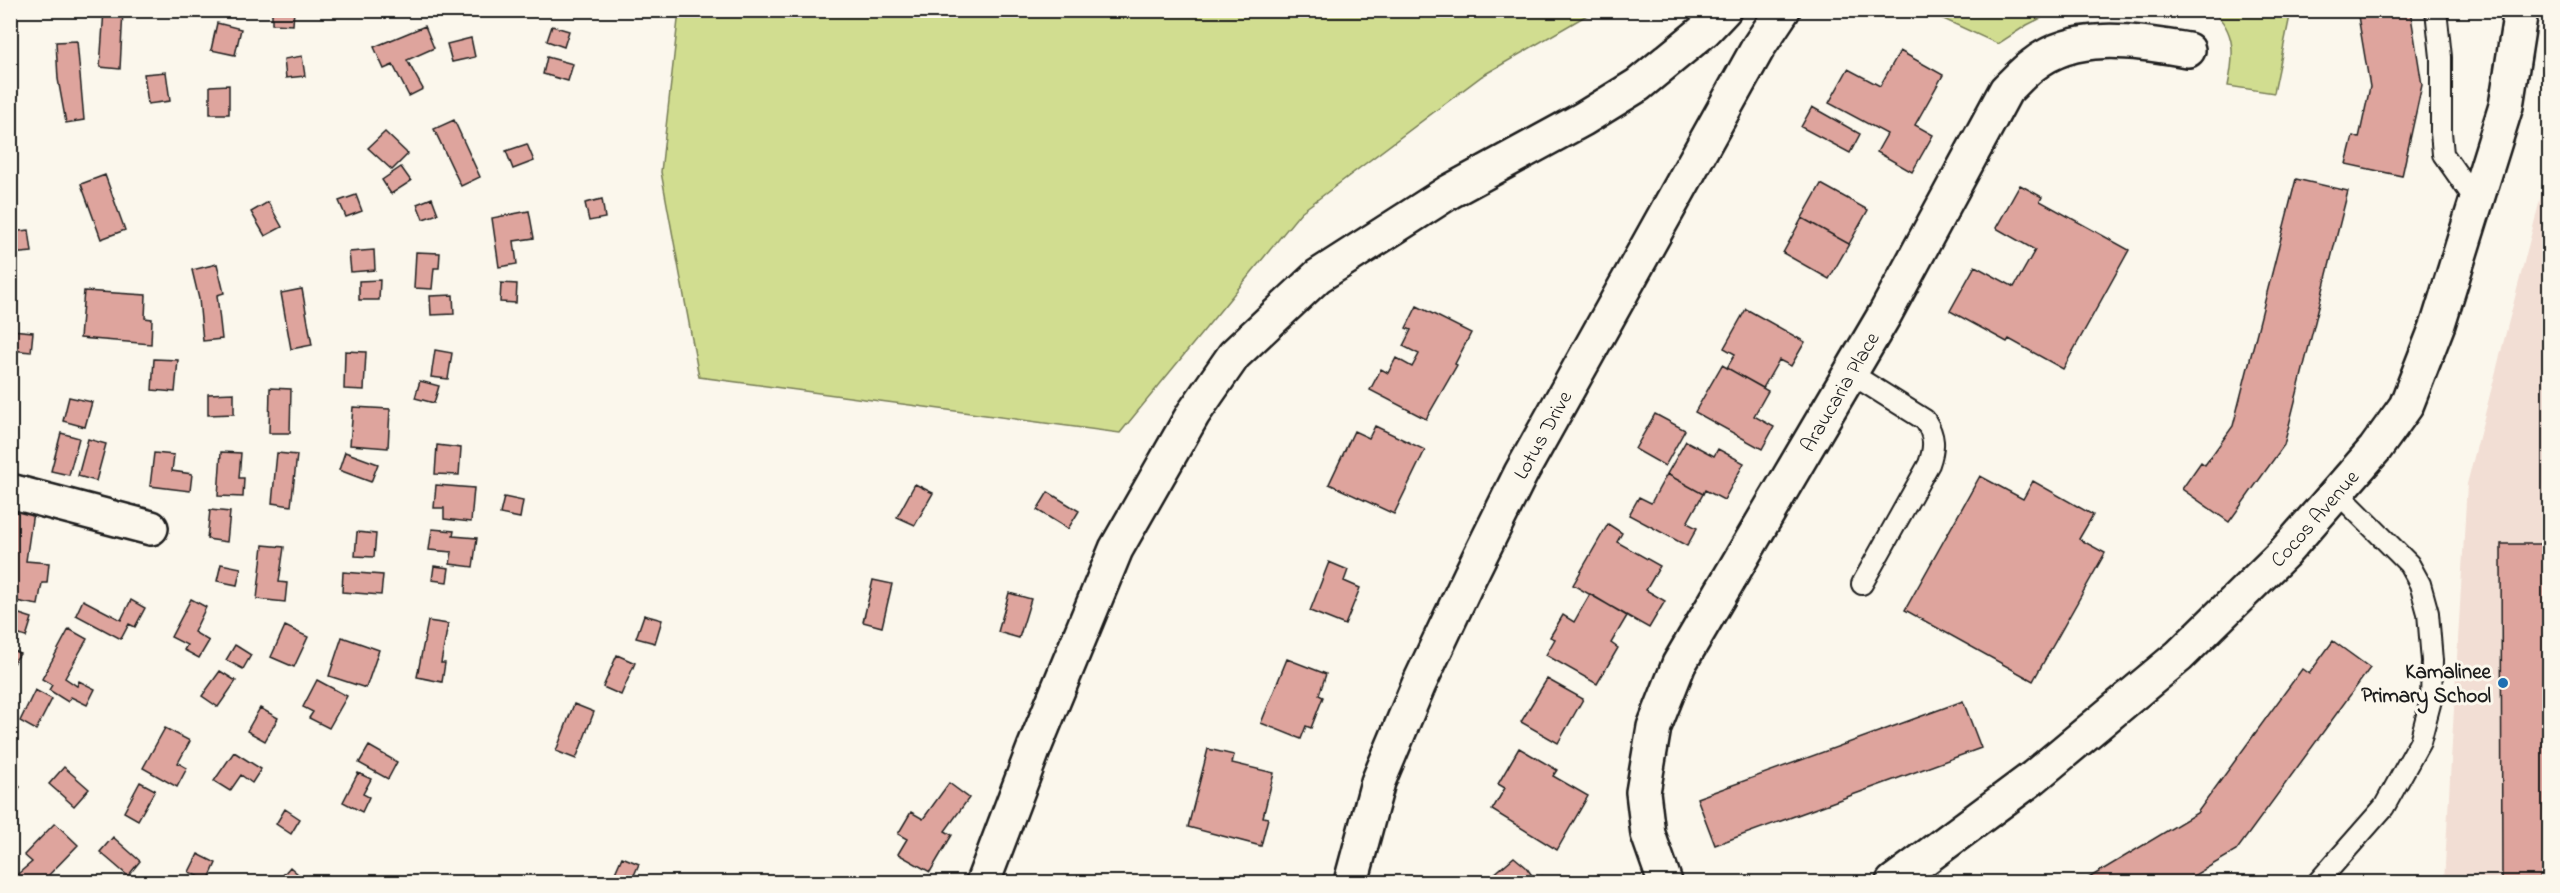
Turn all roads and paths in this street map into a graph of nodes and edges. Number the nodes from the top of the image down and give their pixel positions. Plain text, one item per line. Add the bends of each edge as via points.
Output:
1 (1724, 10) edge
2 (1783, 10) edge
3 (2436, 10) edge
4 (2521, 10) edge
5 (2188, 50) dead end
6 (2476, 201) junction
7 (1850, 373) junction
8 (10, 491) edge
9 (2337, 492) junction
10 (151, 528) dead end
11 (1862, 584) dead end
12 (983, 882) edge
13 (1351, 882) edge
14 (1665, 882) edge
15 (1893, 882) edge
16 (2318, 882) edge

1 - 12 street via 1638,85 1449,192 1318,276 1234,355 1193,414 1116,549
2 - 13 street, Lotus Drive via 1759,46 1527,463 1470,576 1378,782
3 - 6 lane via 2443,154
4 - 6 street, Cocos Avenue via 2506,106
5 - 7 street, Araucaria Place via 2147,43 2094,41 2058,51 2034,63 2006,90
6 - 9 street, Cocos Avenue via 2438,324 2406,406
7 - 11 lane via 1925,420 1935,447
7 - 14 street, Araucaria Place via 1679,664 1654,728 1643,792 1648,834
8 - 10 street
9 - 15 street, Cocos Avenue via 2284,553 2179,657 2034,777
9 - 16 lane via 2409,564 2420,584 2428,614 2431,700 2420,742 2384,807

